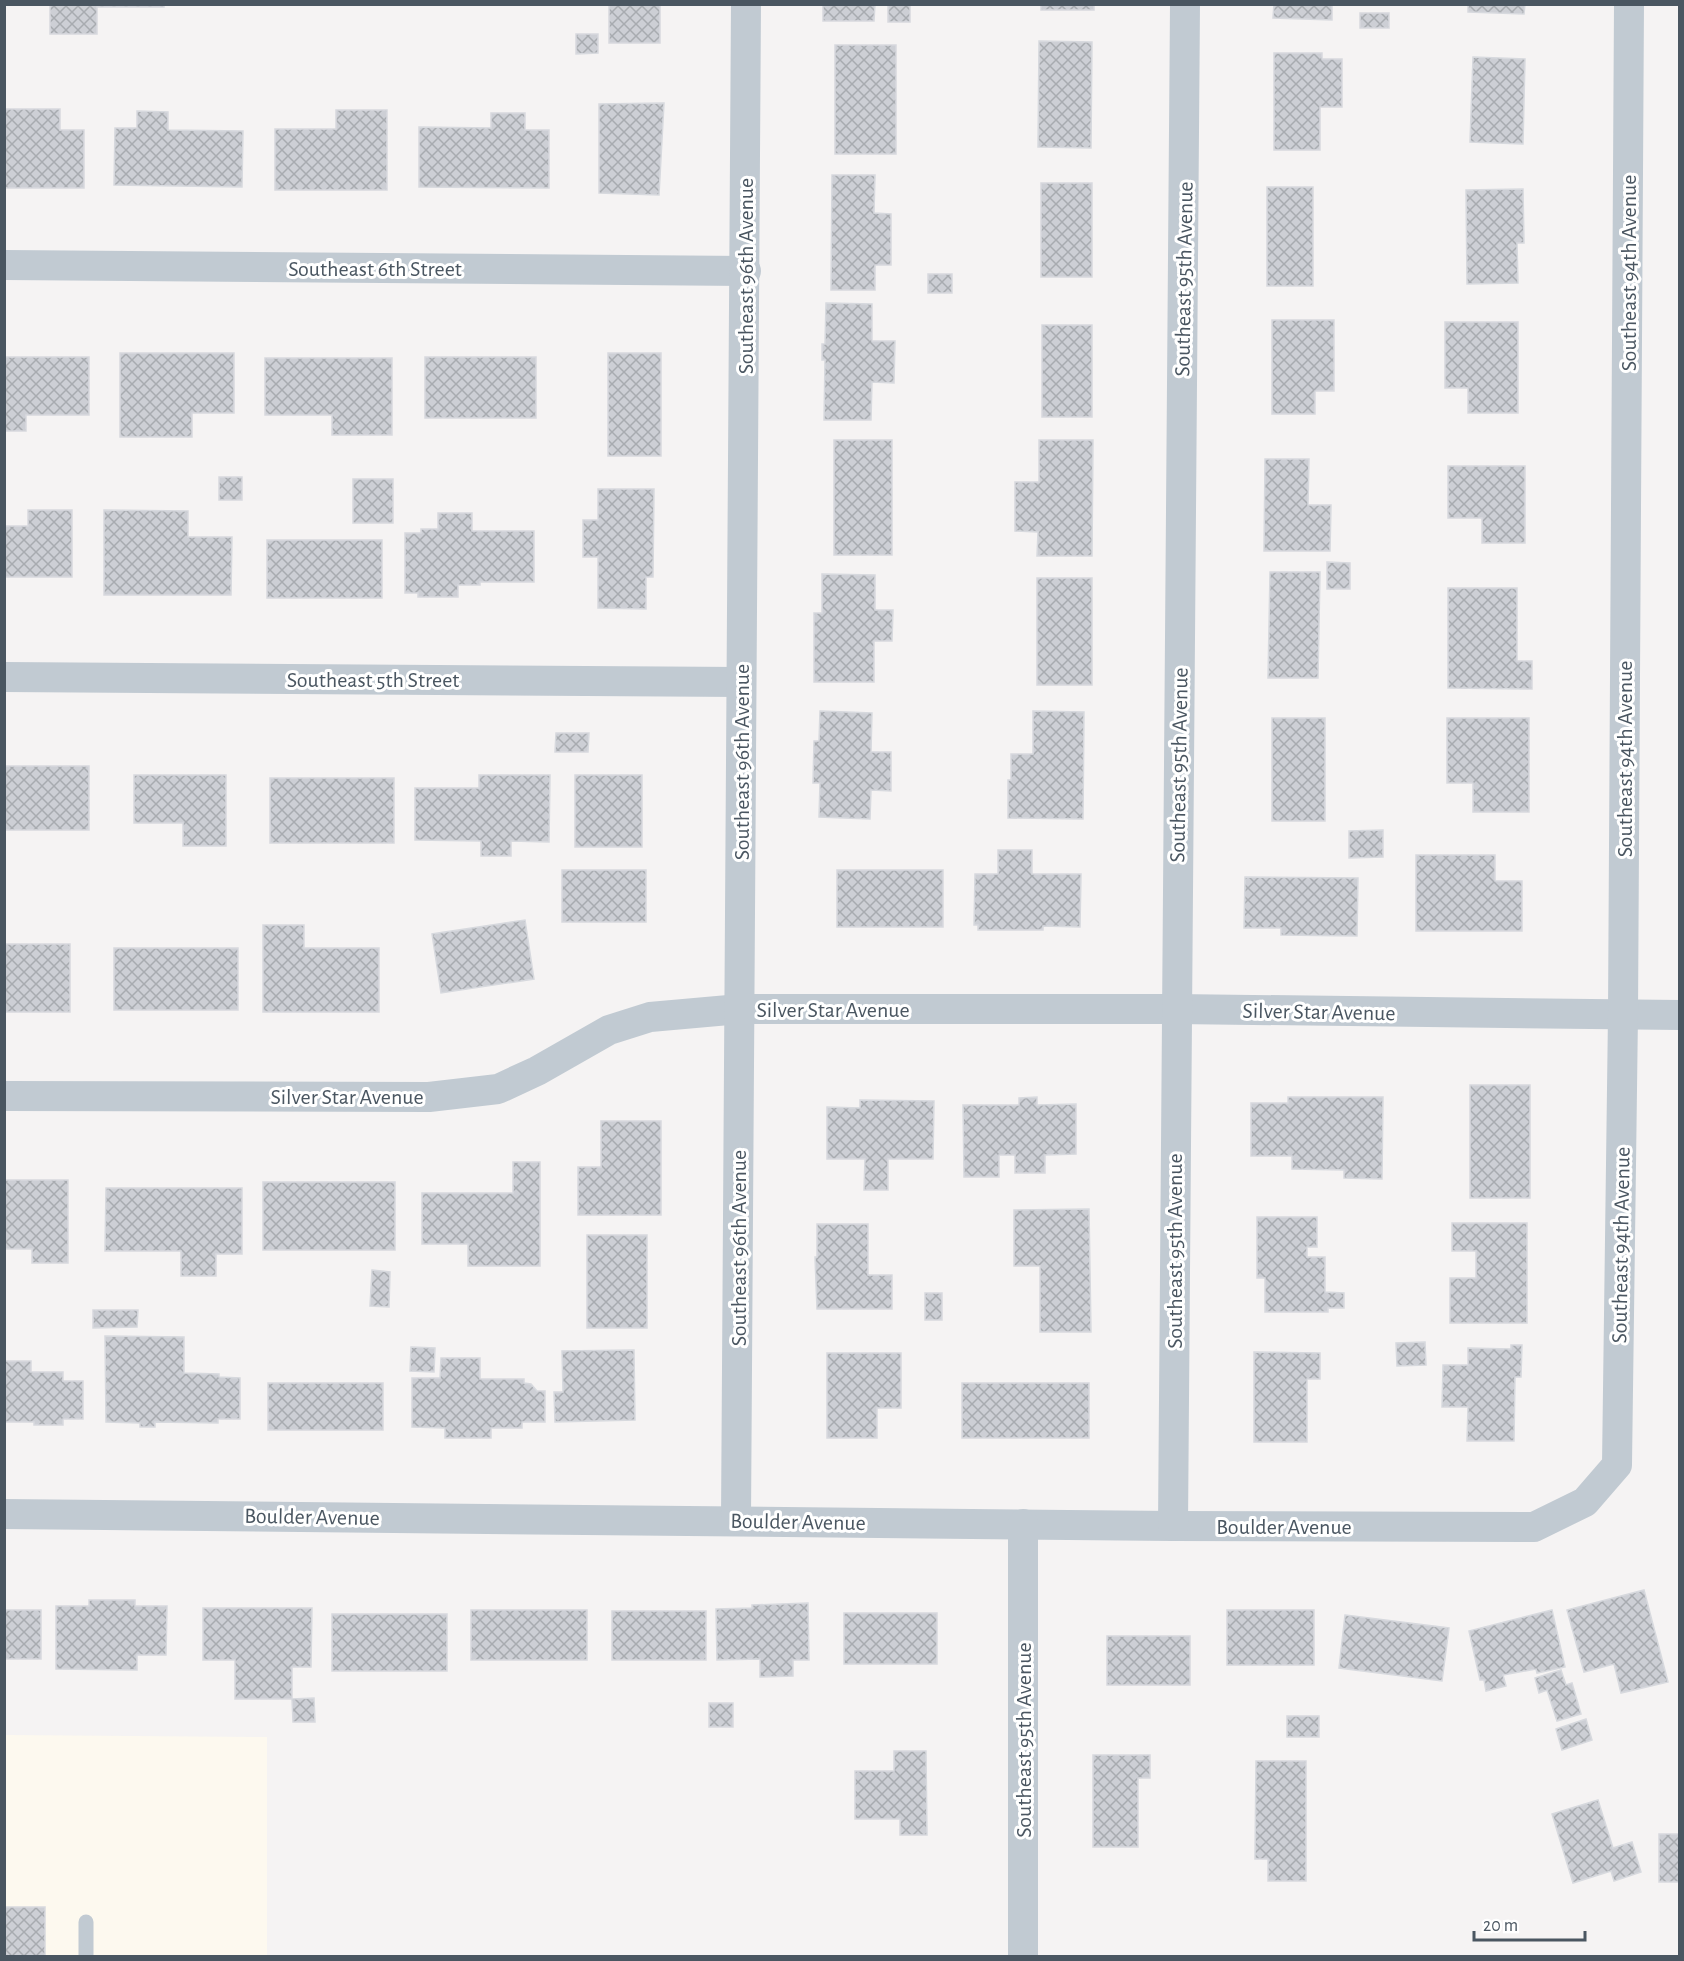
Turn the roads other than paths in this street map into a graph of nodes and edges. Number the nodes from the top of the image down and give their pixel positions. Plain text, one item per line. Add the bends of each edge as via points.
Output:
1 (746, 4) edge
2 (1185, 4) edge
3 (1629, 4) edge
4 (4, 265) edge
5 (746, 271) junction
6 (4, 677) edge
7 (741, 682) junction
8 (740, 1009) junction
9 (1176, 1009) junction
10 (1623, 1014) junction
11 (1680, 1015) edge
12 (4, 1096) edge
13 (1585, 1502) joint
14 (4, 1514) edge
15 (736, 1520) junction
16 (1023, 1524) junction
17 (1173, 1526) junction
18 (86, 1922) dead end
19 (86, 1956) edge
20 (1023, 1956) edge

1 - 5 street, Southeast 96th Avenue
2 - 9 street, Southeast 95th Avenue
3 - 10 street, Southeast 94th Avenue
4 - 5 street, Southeast 6th Street
5 - 7 street, Southeast 96th Avenue
6 - 7 street, Southeast 5th Street
7 - 8 street, Southeast 96th Avenue
8 - 9 street, Silver Star Avenue
8 - 12 street, Silver Star Avenue via 650,1017 630,1023 609,1030 498,1089 429,1096
8 - 15 street, Southeast 96th Avenue
9 - 10 street, Silver Star Avenue
9 - 17 street, Southeast 95th Avenue
10 - 11 street, Silver Star Avenue
10 - 13 street, Southeast 94th Avenue via 1617,1465
13 - 17 street, Boulder Avenue via 1534,1527
14 - 15 street, Boulder Avenue
15 - 16 street, Boulder Avenue
16 - 17 street, Boulder Avenue
16 - 20 street, Southeast 95th Avenue
18 - 19 lane

